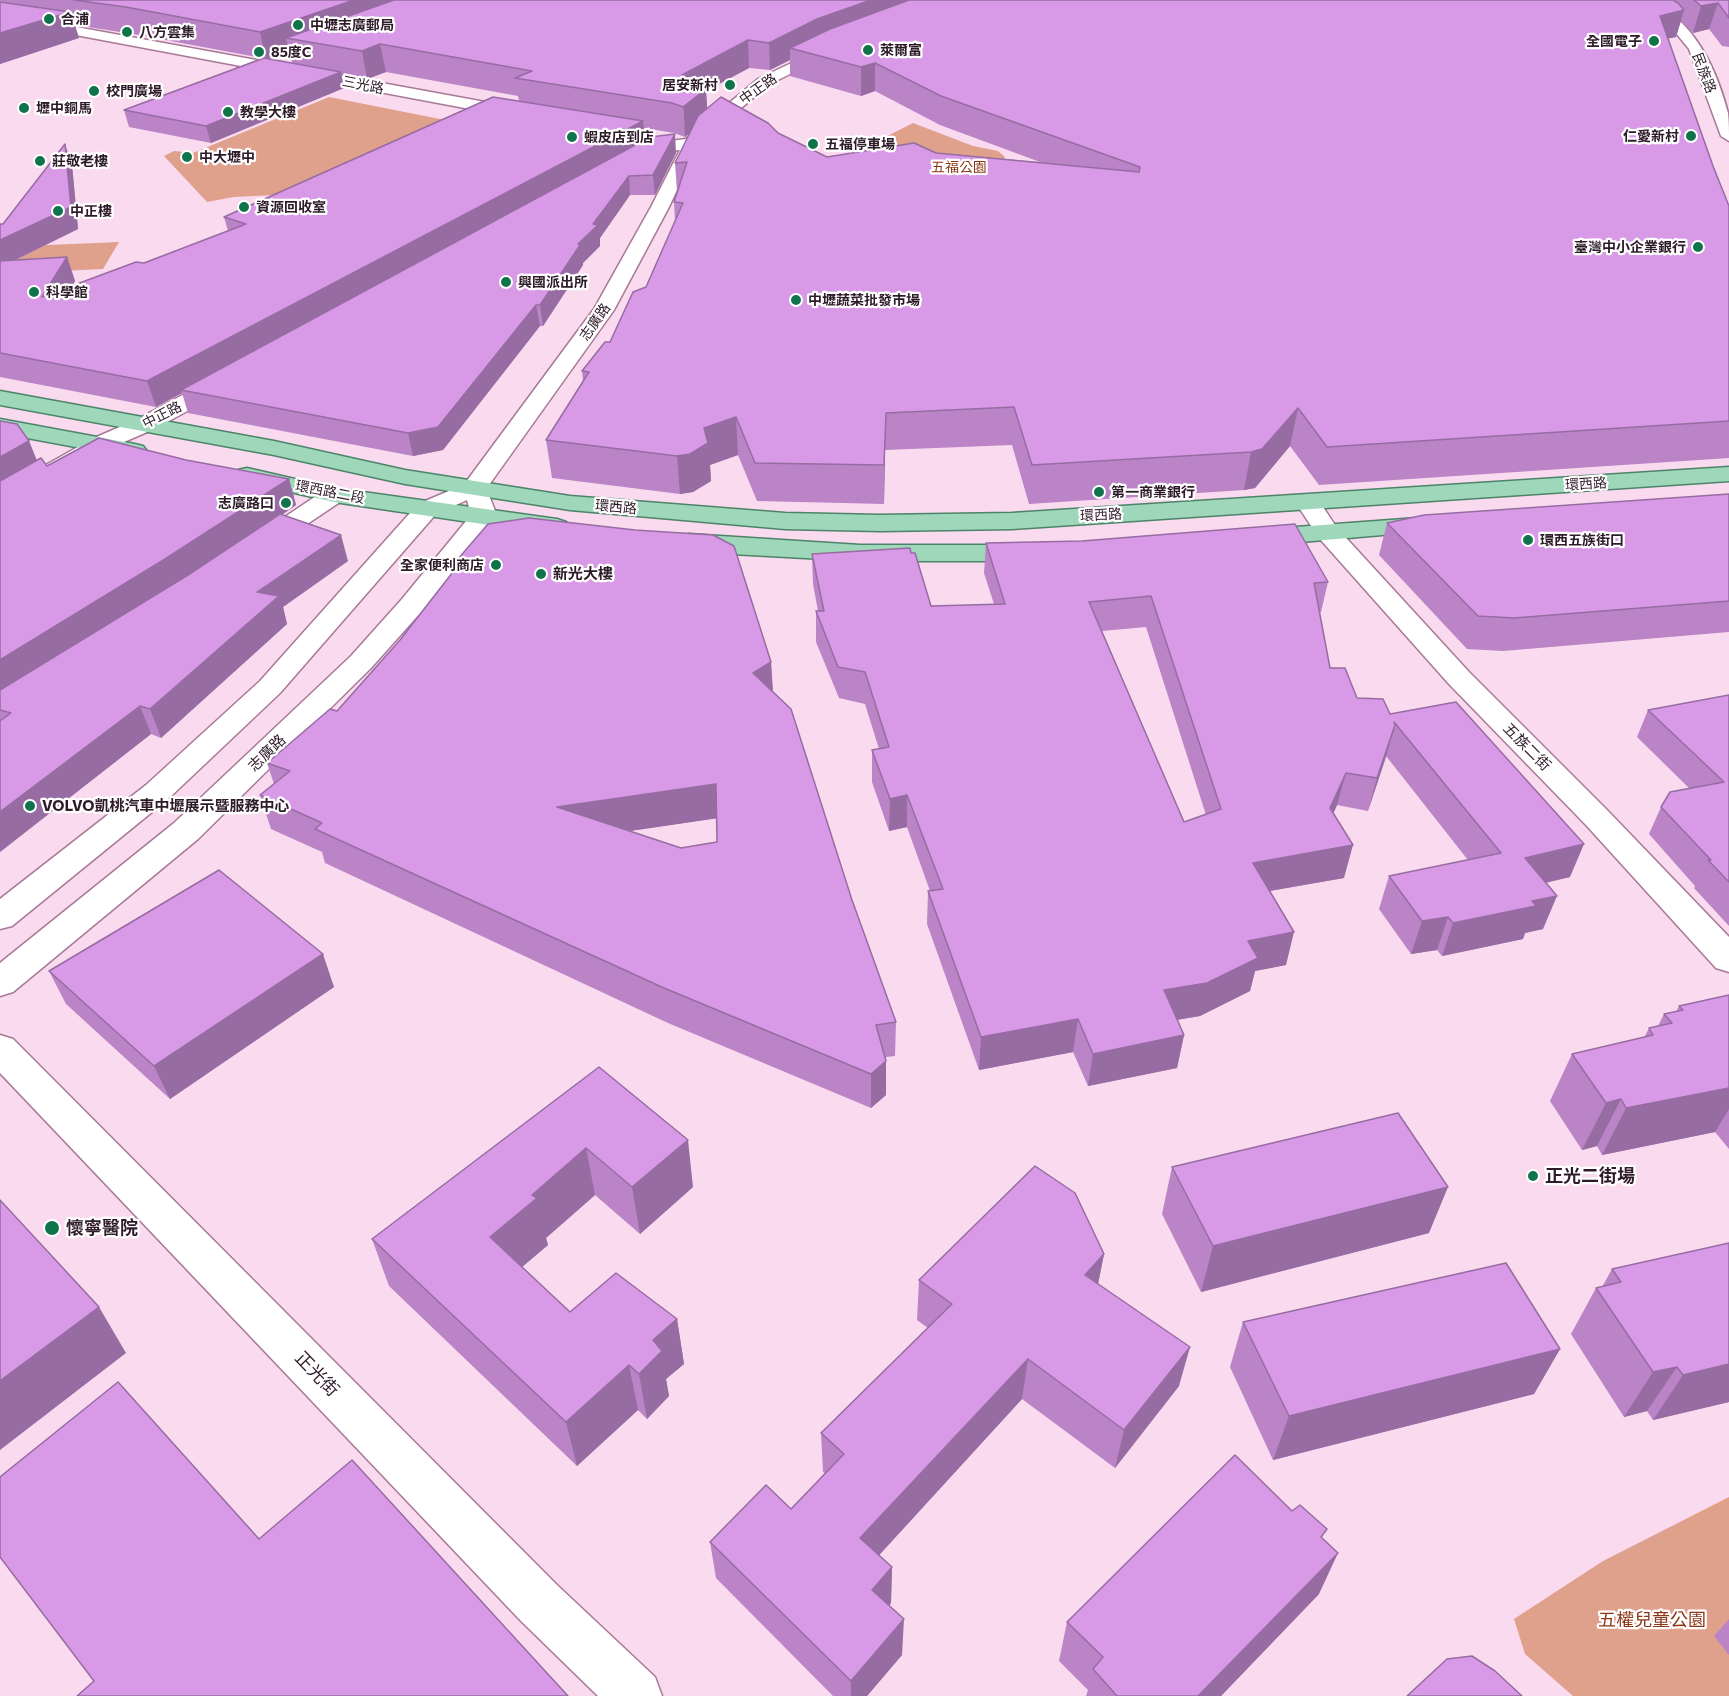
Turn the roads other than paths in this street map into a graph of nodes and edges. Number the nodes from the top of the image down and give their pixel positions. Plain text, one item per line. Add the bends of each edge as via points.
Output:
1 (1636, 0) edge
2 (0, 20) edge
3 (844, 44) edge
4 (300, 55) edge
5 (219, 67) edge
6 (267, 67) junction
7 (476, 116) edge
8 (532, 116) edge
9 (638, 134) edge
10 (1729, 136) edge
11 (691, 143) junction
12 (619, 165) edge
13 (243, 372) edge
14 (0, 398) edge
15 (146, 424) junction
16 (0, 426) edge
17 (100, 444) junction
18 (156, 455) edge
19 (223, 469) edge
20 (1729, 474) edge
21 (475, 487) junction
22 (334, 495) junction
23 (0, 501) edge
24 (1308, 503) junction
25 (427, 509) junction
26 (484, 516) junction
27 (1457, 524) edge
28 (579, 530) edge
29 (1328, 532) junction
30 (662, 539) edge
31 (1236, 539) edge
32 (1051, 552) edge
33 (235, 561) edge
34 (0, 917) edge
35 (1729, 958) edge
36 (0, 982) edge
37 (0, 1049) edge
38 (636, 1696) edge

1 - 10 street, 民族路 via 1676,24 1696,48
2 - 6 street, 三光路
3 - 11 street, 中正路 via 763,82
4 - 6 street
5 - 7 street
6 - 8 street, 三光路
9 - 11 street
11 - 12 street via 647,149
11 - 21 street, 志廣路 via 604,310
13 - 15 street, 中正路
14 - 15 main road, 環西路二段
15 - 17 street, 中正路
15 - 21 main road, 環西路二段 via 405,477
16 - 17 main road
17 - 18 main road
17 - 23 street, 中正路
19 - 22 main road, 環西路二段
20 - 24 main road, 環西路
21 - 24 main road, 環西路 via 570,503 688,514 880,524 1012,521
21 - 25 street, 志廣路
21 - 26 street
22 - 25 main road, 環西路二段
22 - 33 street
24 - 29 street, 五族二街
25 - 26 main road, 環西路二段
25 - 34 street, 志廣路 via 270,687 157,792
26 - 28 main road, 環西路
26 - 36 street, 志廣路 via 412,605 352,670 186,831
27 - 29 main road
29 - 31 main road
29 - 35 street, 五族二街 via 1460,678
30 - 32 main road via 767,550 872,554
37 - 38 street, 正光街 via 539,1603

